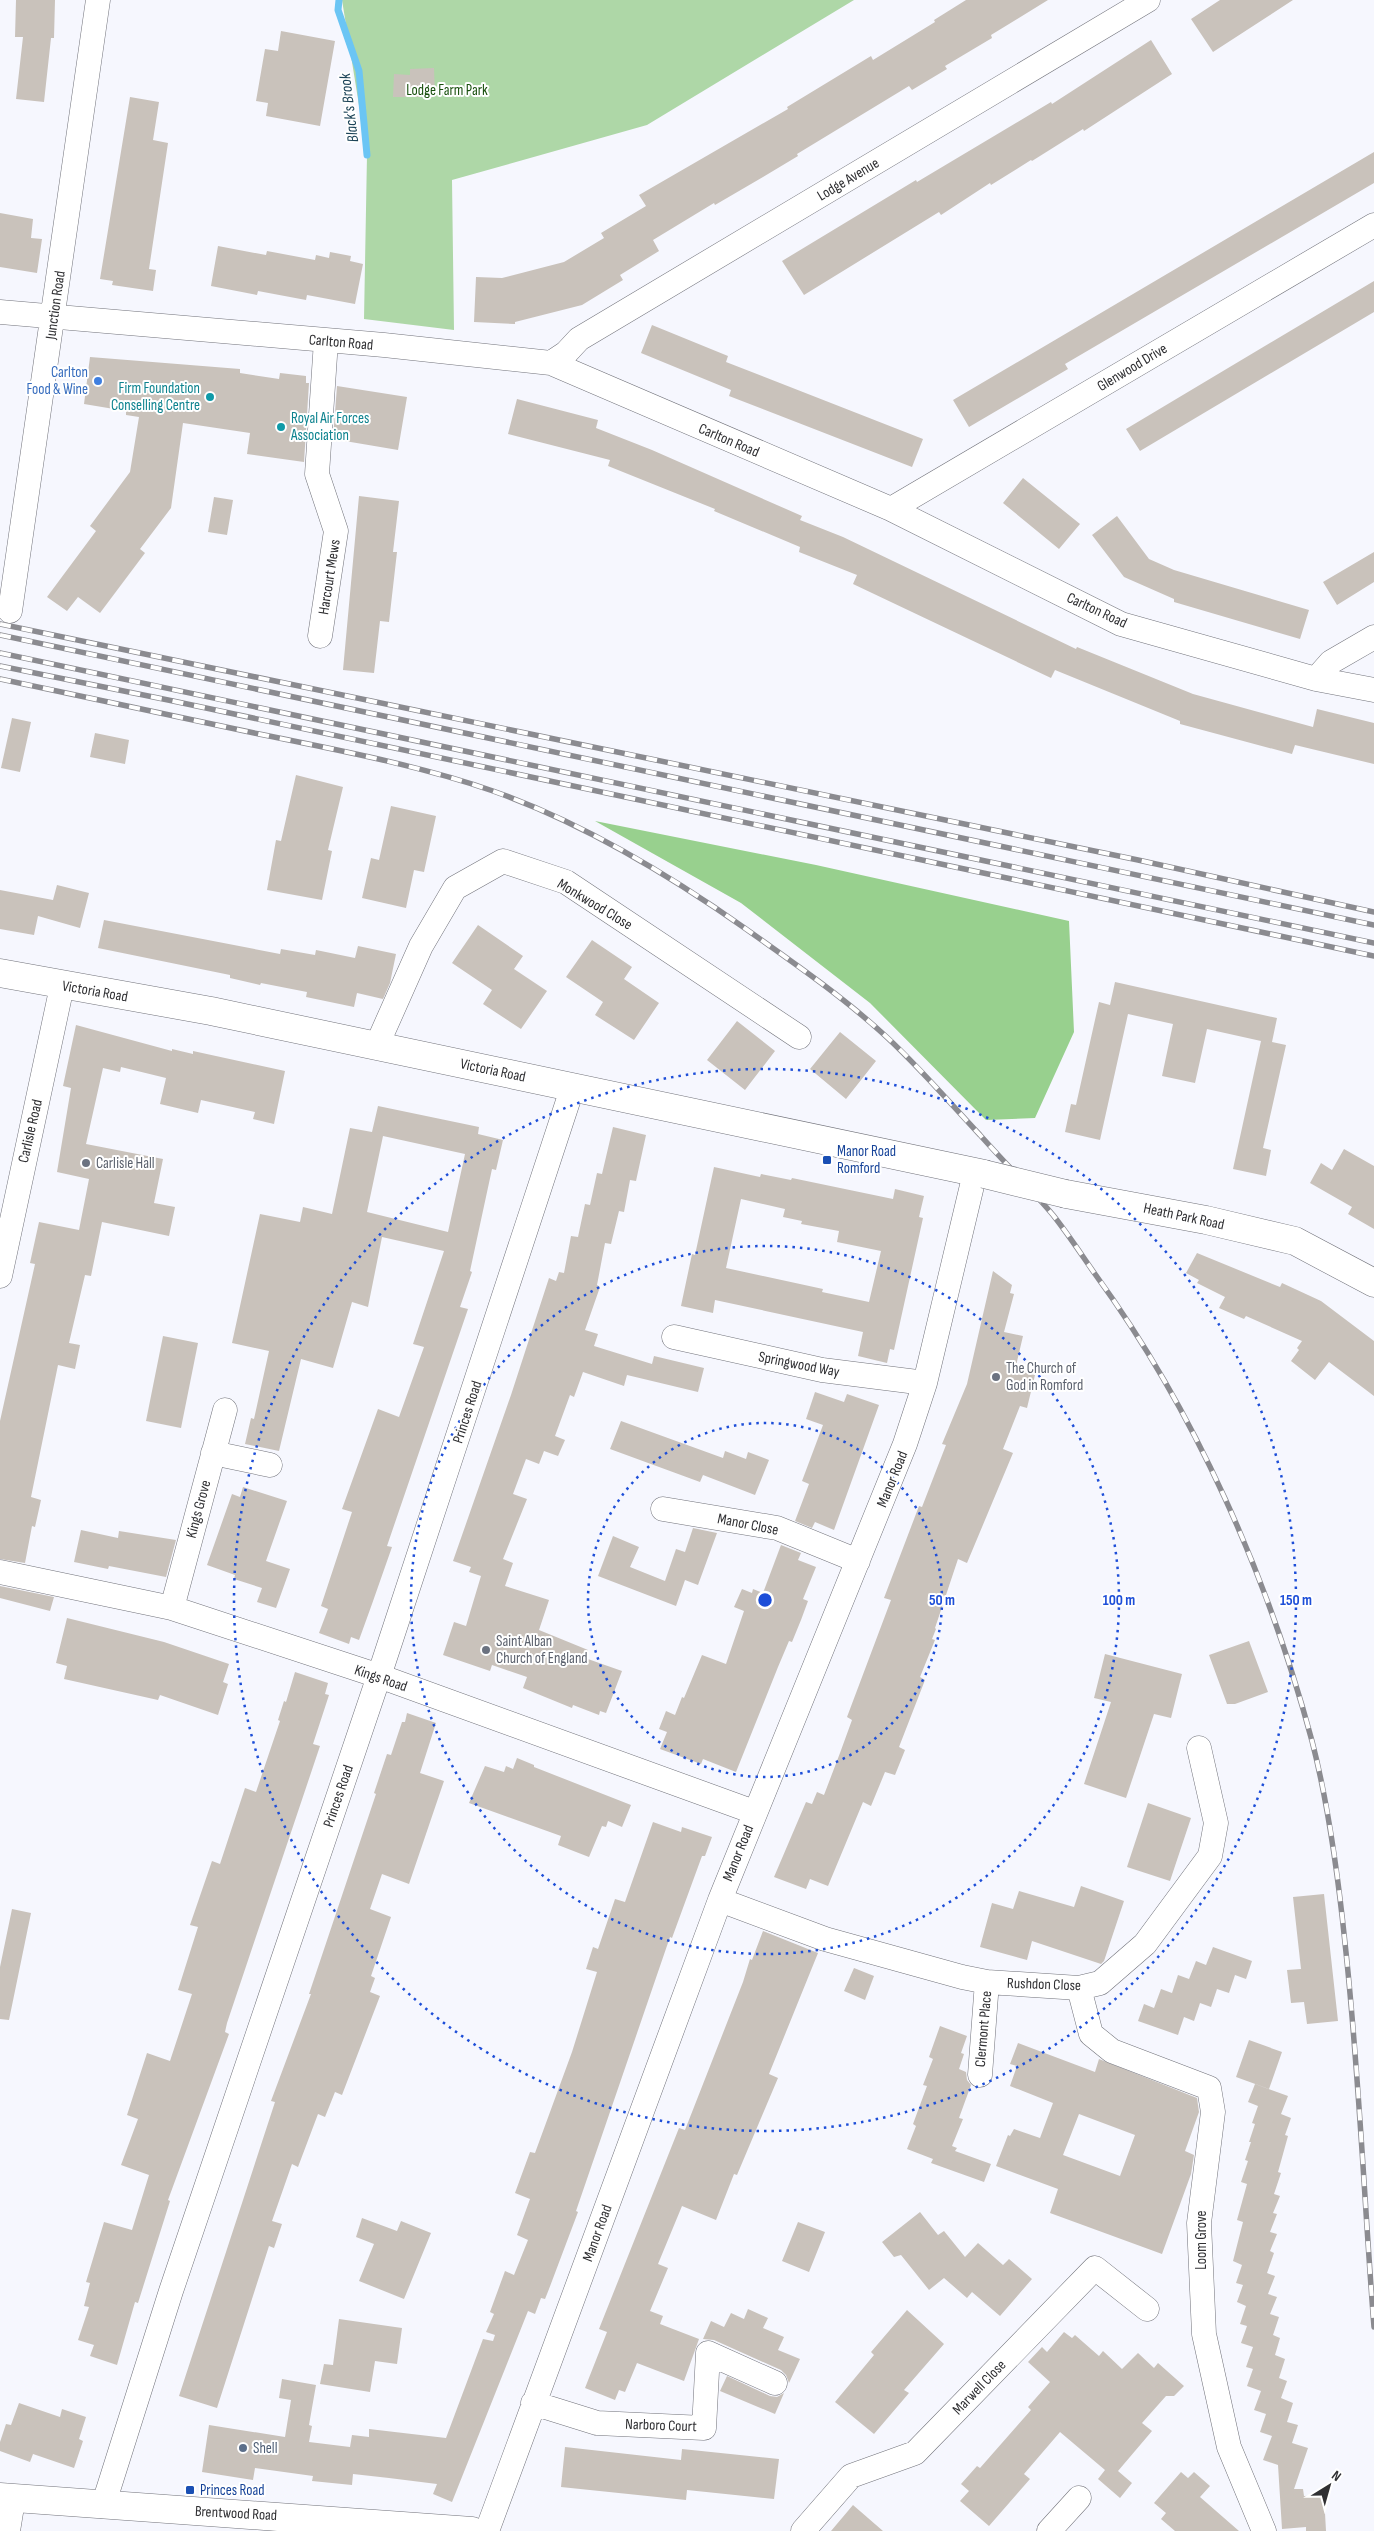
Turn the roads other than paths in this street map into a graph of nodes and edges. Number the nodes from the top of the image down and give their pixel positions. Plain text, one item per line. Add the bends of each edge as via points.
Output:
1 (98, 0) edge
2 (1148, 0) edge
3 (1374, 224) edge
4 (0, 312) edge
5 (53, 317) junction
6 (326, 341) junction
7 (551, 363) junction
8 (891, 509) junction
9 (10, 611) dead end
10 (320, 636) dead end
11 (1374, 637) edge
12 (1316, 679) junction
13 (1374, 690) edge
14 (0, 973) edge
15 (62, 986) junction
16 (799, 1037) dead end
17 (377, 1046) junction
18 (573, 1086) junction
19 (980, 1173) junction
20 (6, 1207) edge
21 (0, 1276) edge
22 (1374, 1283) edge
23 (674, 1337) dead end
24 (925, 1384) junction
25 (225, 1410) dead end
26 (213, 1453) junction
27 (270, 1465) dead end
28 (663, 1509) dead end
29 (858, 1561) junction
30 (0, 1572) edge
31 (172, 1608) junction
32 (379, 1676) junction
33 (1198, 1748) dead end
34 (754, 1812) junction
35 (720, 1900) junction
36 (987, 1982) junction
37 (1079, 1988) junction
38 (980, 2075) dead end
39 (1147, 2309) dead end
40 (775, 2383) dead end
41 (533, 2403) junction
42 (7, 2498) edge
43 (1079, 2498) dead end
44 (103, 2506) junction
45 (8, 2531) edge
46 (472, 2531) edge
47 (487, 2531) edge
48 (803, 2531) edge
49 (1049, 2531) edge
50 (1264, 2531) edge

1 - 5 street, Junction Road
2 - 7 street, Lodge Avenue via 579,339
3 - 8 street, Glenwood Drive
4 - 5 street, Carlton Road
5 - 6 street, Carlton Road
5 - 9 street, Junction Road
6 - 7 street, Carlton Road
6 - 10 street, Harcourt Mews via 317,474 336,531
7 - 8 street, Carlton Road
8 - 12 street, Carlton Road via 1121,624
11 - 12 street via 1330,662
12 - 13 street, Carlton Road
14 - 15 street, Victoria Road
15 - 17 street, Victoria Road via 211,1011
15 - 20 street, Carlisle Road
16 - 17 street, Monkwood Close via 566,882 502,861 454,888 421,946
17 - 18 street, Victoria Road
18 - 19 street, Victoria Road
18 - 32 street, Princes Road
19 - 22 street, Heath Park Road, bridge via 1295,1241
19 - 24 street, Manor Road
20 - 21 street, Carlisle Road
23 - 24 street, Springwood Way via 822,1370
24 - 29 street, Manor Road via 905,1444
25 - 26 street, Kings Grove
26 - 27 street
26 - 31 street, Kings Grove
28 - 29 street, Manor Close via 777,1528
29 - 34 street, Manor Road
30 - 31 street, Kings Road
31 - 32 street, Kings Road
32 - 34 street, Kings Road
32 - 44 street, Princes Road via 168,2300
33 - 37 street, Rushdon Close via 1216,1823 1210,1856 1145,1944 1100,1983
34 - 35 street, Manor Road
35 - 36 street, Rushdon Close via 825,1939
35 - 41 street, Manor Road
36 - 37 street, Rushdon Close
36 - 38 street, Clermont Place
37 - 50 street, Loom Grove via 1091,2034 1112,2050 1209,2088 1213,2112 1199,2222 1204,2334 1229,2447
39 - 48 street, Marwell Close via 1096,2268 915,2453 851,2476
40 - 41 street, Narboro Court via 708,2353 704,2428 597,2423
41 - 47 street, Manor Road
42 - 44 street, Brentwood Road
42 - 45 street
43 - 49 street
44 - 46 street, Brentwood Road via 274,2515

